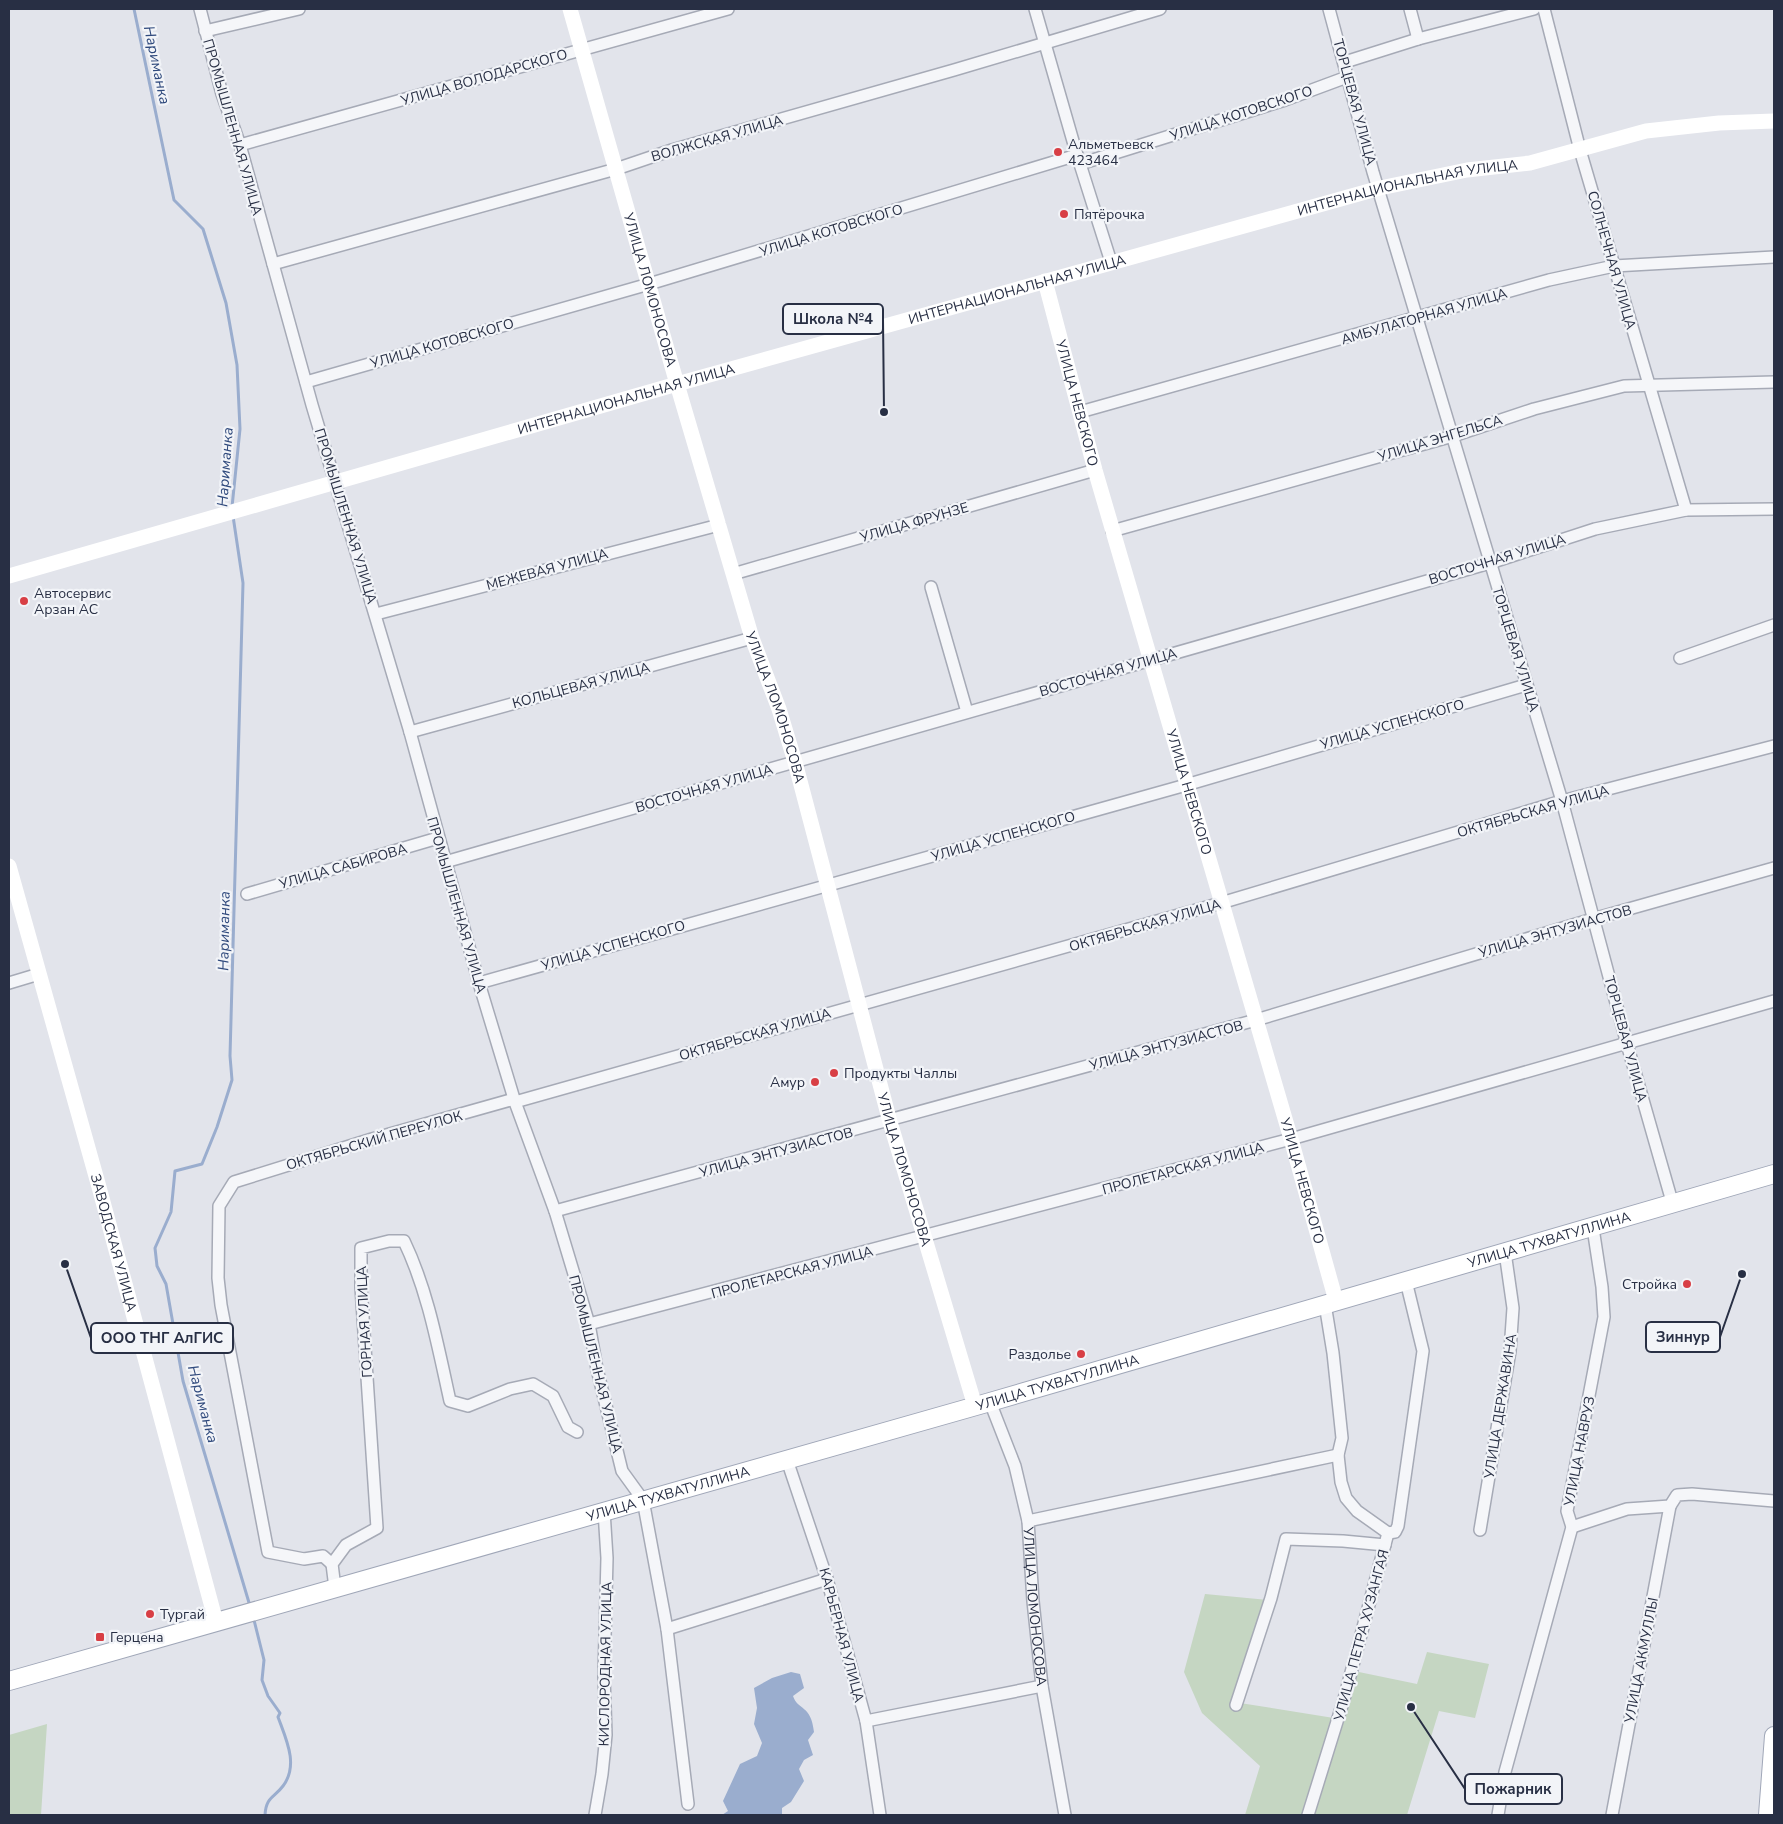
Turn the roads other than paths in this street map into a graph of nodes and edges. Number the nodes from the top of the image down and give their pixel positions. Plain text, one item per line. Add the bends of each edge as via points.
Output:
1 (200, 9) edge
2 (300, 9) edge
3 (570, 9) edge
4 (728, 9) edge
5 (1035, 9) edge
6 (1160, 9) edge
7 (1329, 9) edge
8 (1410, 9) edge
9 (1534, 9) edge
10 (1544, 9) edge
11 (205, 31) junction
12 (1418, 38) junction
13 (1044, 42) junction
14 (582, 50) junction
15 (1345, 62) junction
16 (1347, 76) junction
17 (1774, 121) edge
18 (240, 145) junction
19 (1580, 150) junction
20 (1079, 159) junction
21 (616, 169) junction
22 (1380, 188) junction
23 (1774, 257) edge
24 (1111, 262) junction
25 (273, 264) junction
26 (1614, 266) junction
27 (1045, 281) junction
28 (649, 284) junction
29 (1418, 318) junction
30 (306, 382) junction
31 (1774, 382) edge
32 (677, 384) junction
33 (1648, 385) junction
34 (1080, 412) junction
35 (1453, 436) junction
36 (1095, 470) junction
37 (336, 481) junction
38 (1774, 509) edge
39 (1686, 510) junction
40 (719, 525) junction
41 (1112, 531) junction
42 (1490, 562) junction
43 (733, 574) junction
44 (9, 576) edge
45 (931, 587) dead end
46 (376, 614) junction
47 (1774, 625) edge
48 (752, 638) junction
49 (1680, 658) dead end
50 (1149, 661) junction
51 (1526, 685) junction
52 (967, 712) junction
53 (410, 732) junction
54 (1774, 746) edge
55 (795, 762) junction
56 (1186, 785) junction
57 (1562, 801) junction
58 (438, 838) junction
59 (445, 862) junction
60 (9, 866) edge
61 (1774, 868) edge
62 (826, 886) junction
63 (247, 894) dead end
64 (1221, 903) junction
65 (1593, 919) junction
66 (38, 974) junction
67 (9, 983) edge
68 (479, 983) junction
69 (1774, 1001) edge
70 (857, 1005) junction
71 (1256, 1020) junction
72 (1627, 1044) junction
73 (514, 1100) junction
74 (890, 1122) junction
75 (1291, 1139) junction
76 (1774, 1174) edge
77 (1673, 1204) junction
78 (555, 1211) junction
79 (1593, 1228) junction
80 (926, 1236) junction
81 (1505, 1252) junction
82 (1406, 1281) junction
83 (1331, 1303) junction
84 (589, 1324) junction
85 (983, 1404) junction
86 (577, 1432) dead end
87 (1338, 1455) junction
88 (786, 1460) junction
89 (643, 1500) junction
90 (1774, 1501) edge
91 (1670, 1506) junction
92 (604, 1511) junction
93 (1028, 1521) junction
94 (1572, 1526) junction
95 (1480, 1530) dead end
96 (1388, 1533) junction
97 (1385, 1545) junction
98 (332, 1564) junction
99 (828, 1579) junction
100 (335, 1588) junction
101 (222, 1620) junction
102 (667, 1629) junction
103 (9, 1681) edge
104 (1042, 1686) junction
105 (1236, 1705) dead end
106 (866, 1721) junction
107 (1774, 1736) edge
108 (688, 1804) dead end
109 (596, 1815) edge
110 (880, 1815) edge
111 (1065, 1815) edge
112 (1308, 1815) edge
113 (1498, 1815) edge
114 (1612, 1815) edge
115 (1768, 1815) edge

1 - 11 street, ПРОМЫШЛЕННАЯ УЛИЦА
2 - 11 street
3 - 14 street, УЛИЦА ЛОМОНОСОВА
4 - 14 street, УЛИЦА ВОЛОДАРСКОГО
5 - 13 street
6 - 13 street, ВОЛЖСКАЯ УЛИЦА
7 - 15 street, ТОРЦЕВАЯ УЛИЦА
8 - 12 street
9 - 12 street
10 - 19 street, СОЛНЕЧНАЯ УЛИЦА
11 - 18 street, ПРОМЫШЛЕННАЯ УЛИЦА
12 - 15 street
13 - 20 street
13 - 21 street, ВОЛЖСКАЯ УЛИЦА
14 - 18 street, УЛИЦА ВОЛОДАРСКОГО
14 - 21 street, УЛИЦА ЛОМОНОСОВА
15 - 16 street, ТОРЦЕВАЯ УЛИЦА
16 - 20 street, УЛИЦА КОТОВСКОГО via 1286,100
16 - 22 street, ТОРЦЕВАЯ УЛИЦА
17 - 19 street, ИНТЕРНАЦИОНАЛЬНАЯ УЛИЦА via 1646,131
18 - 25 street, ПРОМЫШЛЕННАЯ УЛИЦА
19 - 22 street, ИНТЕРНАЦИОНАЛЬНАЯ УЛИЦА via 1530,163 1467,170
19 - 26 street, СОЛНЕЧНАЯ УЛИЦА
20 - 24 street
20 - 28 street, УЛИЦА КОТОВСКОГО
21 - 25 street, ВОЛЖСКАЯ УЛИЦА
21 - 28 street, УЛИЦА ЛОМОНОСОВА
22 - 24 street, ИНТЕРНАЦИОНАЛЬНАЯ УЛИЦА
22 - 29 street, ТОРЦЕВАЯ УЛИЦА
23 - 26 street, АМБУЛАТОРНАЯ УЛИЦА
24 - 27 street, ИНТЕРНАЦИОНАЛЬНАЯ УЛИЦА
25 - 30 street, ПРОМЫШЛЕННАЯ УЛИЦА
26 - 29 street, АМБУЛАТОРНАЯ УЛИЦА via 1549,280
26 - 33 street, СОЛНЕЧНАЯ УЛИЦА
27 - 32 street, ИНТЕРНАЦИОНАЛЬНАЯ УЛИЦА
27 - 34 street, УЛИЦА НЕВСКОГО
28 - 30 street, УЛИЦА КОТОВСКОГО
28 - 32 street, УЛИЦА ЛОМОНОСОВА
29 - 34 street, АМБУЛАТОРНАЯ УЛИЦА
29 - 35 street, ТОРЦЕВАЯ УЛИЦА
30 - 37 street, ПРОМЫШЛЕННАЯ УЛИЦА
31 - 33 street, УЛИЦА ЭНГЕЛЬСА
32 - 37 street, ИНТЕРНАЦИОНАЛЬНАЯ УЛИЦА
32 - 40 street, УЛИЦА ЛОМОНОСОВА
33 - 35 street, УЛИЦА ЭНГЕЛЬСА via 1624,386
33 - 39 street, СОЛНЕЧНАЯ УЛИЦА
34 - 36 street, УЛИЦА НЕВСКОГО
35 - 41 street, УЛИЦА ЭНГЕЛЬСА
35 - 42 street, ТОРЦЕВАЯ УЛИЦА
36 - 41 street, УЛИЦА НЕВСКОГО
36 - 43 street, УЛИЦА ФРУНЗЕ
37 - 44 street, ИНТЕРНАЦИОНАЛЬНАЯ УЛИЦА
37 - 46 street, ПРОМЫШЛЕННАЯ УЛИЦА
38 - 39 street, ВОСТОЧНАЯ УЛИЦА
39 - 42 street, ВОСТОЧНАЯ УЛИЦА via 1596,529
40 - 43 street, УЛИЦА ЛОМОНОСОВА
40 - 46 street, МЕЖЕВАЯ УЛИЦА
41 - 50 street, УЛИЦА НЕВСКОГО
42 - 50 street, ВОСТОЧНАЯ УЛИЦА
42 - 51 street, ТОРЦЕВАЯ УЛИЦА
43 - 48 street, УЛИЦА ЛОМОНОСОВА
45 - 52 street
46 - 53 street, ПРОМЫШЛЕННАЯ УЛИЦА
47 - 49 street
48 - 53 street, КОЛЬЦЕВАЯ УЛИЦА
48 - 55 street, УЛИЦА ЛОМОНОСОВА
50 - 52 street, ВОСТОЧНАЯ УЛИЦА
50 - 56 street, УЛИЦА НЕВСКОГО
51 - 56 street, УЛИЦА УСПЕНСКОГО
51 - 57 street, ТОРЦЕВАЯ УЛИЦА
52 - 55 street, ВОСТОЧНАЯ УЛИЦА
53 - 58 street, ПРОМЫШЛЕННАЯ УЛИЦА
54 - 57 street, ОКТЯБРЬСКАЯ УЛИЦА
55 - 59 street, ВОСТОЧНАЯ УЛИЦА
55 - 62 street, УЛИЦА ЛОМОНОСОВА
56 - 62 street, УЛИЦА УСПЕНСКОГО
56 - 64 street, УЛИЦА НЕВСКОГО
57 - 64 street, ОКТЯБРЬСКАЯ УЛИЦА
57 - 65 street, ТОРЦЕВАЯ УЛИЦА
58 - 59 street, ПРОМЫШЛЕННАЯ УЛИЦА
58 - 63 street, УЛИЦА САБИРОВА
59 - 68 street, ПРОМЫШЛЕННАЯ УЛИЦА
60 - 66 street, ЗАВОДСКАЯ УЛИЦА
61 - 65 street, УЛИЦА ЭНТУЗИАСТОВ
62 - 68 street, УЛИЦА УСПЕНСКОГО
62 - 70 street, УЛИЦА ЛОМОНОСОВА
64 - 70 street, ОКТЯБРЬСКАЯ УЛИЦА
64 - 71 street, УЛИЦА НЕВСКОГО
65 - 71 street, УЛИЦА ЭНТУЗИАСТОВ
65 - 72 street, ТОРЦЕВАЯ УЛИЦА
66 - 67 street
66 - 101 street, ЗАВОДСКАЯ УЛИЦА
68 - 73 street, ПРОМЫШЛЕННАЯ УЛИЦА
69 - 72 street, ПРОЛЕТАРСКАЯ УЛИЦА
70 - 73 street, ОКТЯБРЬСКАЯ УЛИЦА
70 - 74 street, УЛИЦА ЛОМОНОСОВА
71 - 74 street, УЛИЦА ЭНТУЗИАСТОВ
71 - 75 street, УЛИЦА НЕВСКОГО
72 - 75 street, ПРОЛЕТАРСКАЯ УЛИЦА
72 - 77 street, ТОРЦЕВАЯ УЛИЦА
73 - 78 street, ПРОМЫШЛЕННАЯ УЛИЦА
73 - 98 street, ОКТЯБРЬСКИЙ ПЕРЕУЛОК via 234,1182 219,1206 218,1278 268,1552 304,1558 323,1556
74 - 78 street, УЛИЦА ЭНТУЗИАСТОВ
74 - 80 street, УЛИЦА ЛОМОНОСОВА
75 - 80 street, ПРОЛЕТАРСКАЯ УЛИЦА
75 - 83 street, УЛИЦА НЕВСКОГО
76 - 77 main road, УЛИЦА ТУХВАТУЛЛИНА
77 - 79 main road, УЛИЦА ТУХВАТУЛЛИНА
78 - 84 street, ПРОМЫШЛЕННАЯ УЛИЦА
79 - 81 main road, УЛИЦА ТУХВАТУЛЛИНА
79 - 94 street, УЛИЦА НАВРУЗ via 1604,1317 1567,1511
80 - 84 street, ПРОЛЕТАРСКАЯ УЛИЦА
80 - 85 street, УЛИЦА ЛОМОНОСОВА
81 - 82 main road, УЛИЦА ТУХВАТУЛЛИНА
81 - 95 street, УЛИЦА ДЕРЖАВИНА via 1513,1308 1510,1351
82 - 83 main road, УЛИЦА ТУХВАТУЛЛИНА
82 - 96 street, УЛИЦА ПЕТРА ХУЗАНГАЯ via 1423,1351 1398,1526 1395,1532
83 - 85 main road, УЛИЦА ТУХВАТУЛЛИНА
83 - 87 street via 1342,1438
84 - 89 street, ПРОМЫШЛЕННАЯ УЛИЦА via 622,1471
85 - 88 main road, УЛИЦА ТУХВАТУЛЛИНА
85 - 93 street, УЛИЦА ЛОМОНОСОВА via 1015,1466
86 - 98 street, ГОРНАЯ УЛИЦА via 568,1427 553,1396 533,1384 510,1389 468,1406 450,1401 426,1296 404,1241 361,1248 377,1528 346,1545
87 - 93 street
87 - 96 street via 1346,1498 1357,1511
88 - 89 main road, УЛИЦА ТУХВАТУЛЛИНА
88 - 99 street, КАРЬЕРНАЯ УЛИЦА
89 - 92 main road, УЛИЦА ТУХВАТУЛЛИНА
89 - 102 street, ПРОМЫШЛЕННАЯ УЛИЦА
90 - 91 street via 1692,1494 1677,1496
91 - 94 street via 1627,1509
91 - 114 street, УЛИЦА АКМУЛЛЫ
92 - 100 main road, УЛИЦА ТУХВАТУЛЛИНА
92 - 109 street, КИСЛОРОДНАЯ УЛИЦА via 607,1558 606,1734
93 - 104 street, УЛИЦА ЛОМОНОСОВА via 1032,1601
94 - 113 street, УЛИЦА НАВРУЗ via 1505,1772
96 - 97 street, УЛИЦА ПЕТРА ХУЗАНГАЯ
97 - 105 street via 1286,1539 1271,1598
97 - 112 street, УЛИЦА ПЕТРА ХУЗАНГАЯ via 1344,1700
98 - 100 street
99 - 102 street
99 - 106 street, КАРЬЕРНАЯ УЛИЦА
100 - 101 main road, УЛИЦА ТУХВАТУЛЛИНА
101 - 103 main road, УЛИЦА ТУХВАТУЛЛИНА
102 - 108 street, ПРОМЫШЛЕННАЯ УЛИЦА
104 - 106 street
104 - 111 street, УЛИЦА ЛОМОНОСОВА
106 - 110 street, КАРЬЕРНАЯ УЛИЦА
107 - 115 main road

